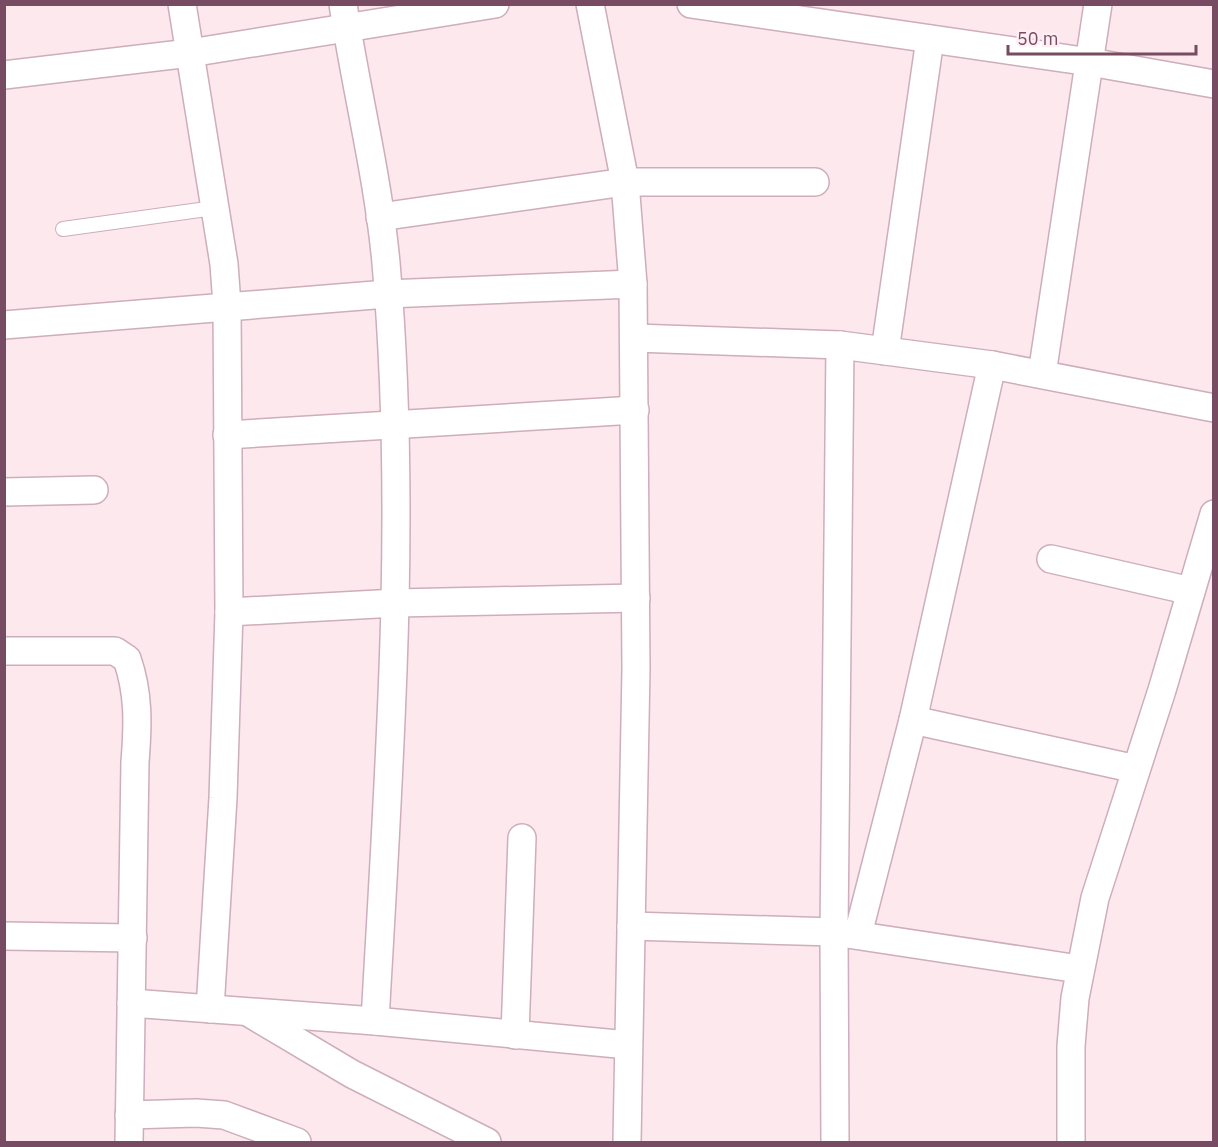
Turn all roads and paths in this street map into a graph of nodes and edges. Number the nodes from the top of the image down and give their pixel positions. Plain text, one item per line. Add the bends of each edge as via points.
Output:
1 (182, 4) edge
2 (495, 4) edge
3 (590, 4) edge
4 (691, 4) edge
5 (1098, 4) edge
6 (830, 14) edge
7 (344, 16) edge
8 (930, 39) junction
9 (190, 53) junction
10 (1090, 62) junction
11 (4, 75) edge
12 (1214, 84) edge
13 (625, 182) junction
14 (815, 182) dead end
15 (214, 208) junction
16 (380, 217) junction
17 (63, 229) dead end
18 (633, 284) junction
19 (387, 294) junction
20 (227, 305) junction
21 (4, 325) edge
22 (635, 338) junction
23 (840, 345) junction
24 (885, 351) junction
25 (992, 365) junction
26 (1042, 374) junction
27 (1214, 408) edge
28 (635, 410) junction
29 (394, 423) junction
30 (227, 435) junction
31 (94, 490) dead end
32 (4, 492) edge
33 (1214, 514) edge
34 (1051, 558) dead end
35 (1191, 591) junction
36 (636, 598) junction
37 (396, 603) junction
38 (229, 612) junction
39 (4, 651) edge
40 (913, 720) junction
41 (1136, 769) junction
42 (522, 838) dead end
43 (631, 926) junction
44 (846, 933) junction
45 (4, 936) edge
46 (132, 938) junction
47 (1079, 969) junction
48 (131, 1004) junction
49 (210, 1009) junction
50 (246, 1012) junction
51 (375, 1021) junction
52 (515, 1035) junction
53 (628, 1046) junction
54 (129, 1115) junction
55 (129, 1143) edge
56 (297, 1143) edge
57 (487, 1143) edge
58 (627, 1143) edge
59 (835, 1143) edge
60 (1071, 1143) edge

1 - 9 street
2 - 7 street
3 - 13 street
4 - 6 street
5 - 10 street
6 - 8 street
7 - 9 street
7 - 16 street
8 - 10 street
8 - 24 street
9 - 11 street
9 - 15 street
10 - 12 street
10 - 26 street
13 - 14 street
13 - 16 street
13 - 18 street
15 - 17 lane
15 - 20 street
16 - 19 street
18 - 19 street
18 - 22 street
19 - 20 street
19 - 29 street
20 - 21 street
20 - 30 street
22 - 23 street
22 - 28 street
23 - 24 street
23 - 44 street
24 - 25 street
25 - 26 street
25 - 40 street
26 - 27 street
28 - 29 street
28 - 36 street
29 - 30 street
29 - 37 street
30 - 38 street
31 - 32 street
33 - 35 street
34 - 35 street
35 - 41 street
36 - 37 street
36 - 43 street
37 - 38 street
37 - 51 street
38 - 49 street
39 - 46 street via 106,649 127,659 137,693 138,723
40 - 41 street
40 - 44 street
41 - 47 street via 1095,898
42 - 52 street
43 - 44 street
43 - 53 street
44 - 47 street
44 - 59 street
45 - 46 street
46 - 48 street
47 - 60 street via 1071,1047
48 - 49 street
48 - 54 street
49 - 50 street
50 - 51 street
50 - 57 street via 352,1074
51 - 52 street
52 - 53 street
53 - 58 street
54 - 55 street
54 - 56 street via 224,1115

